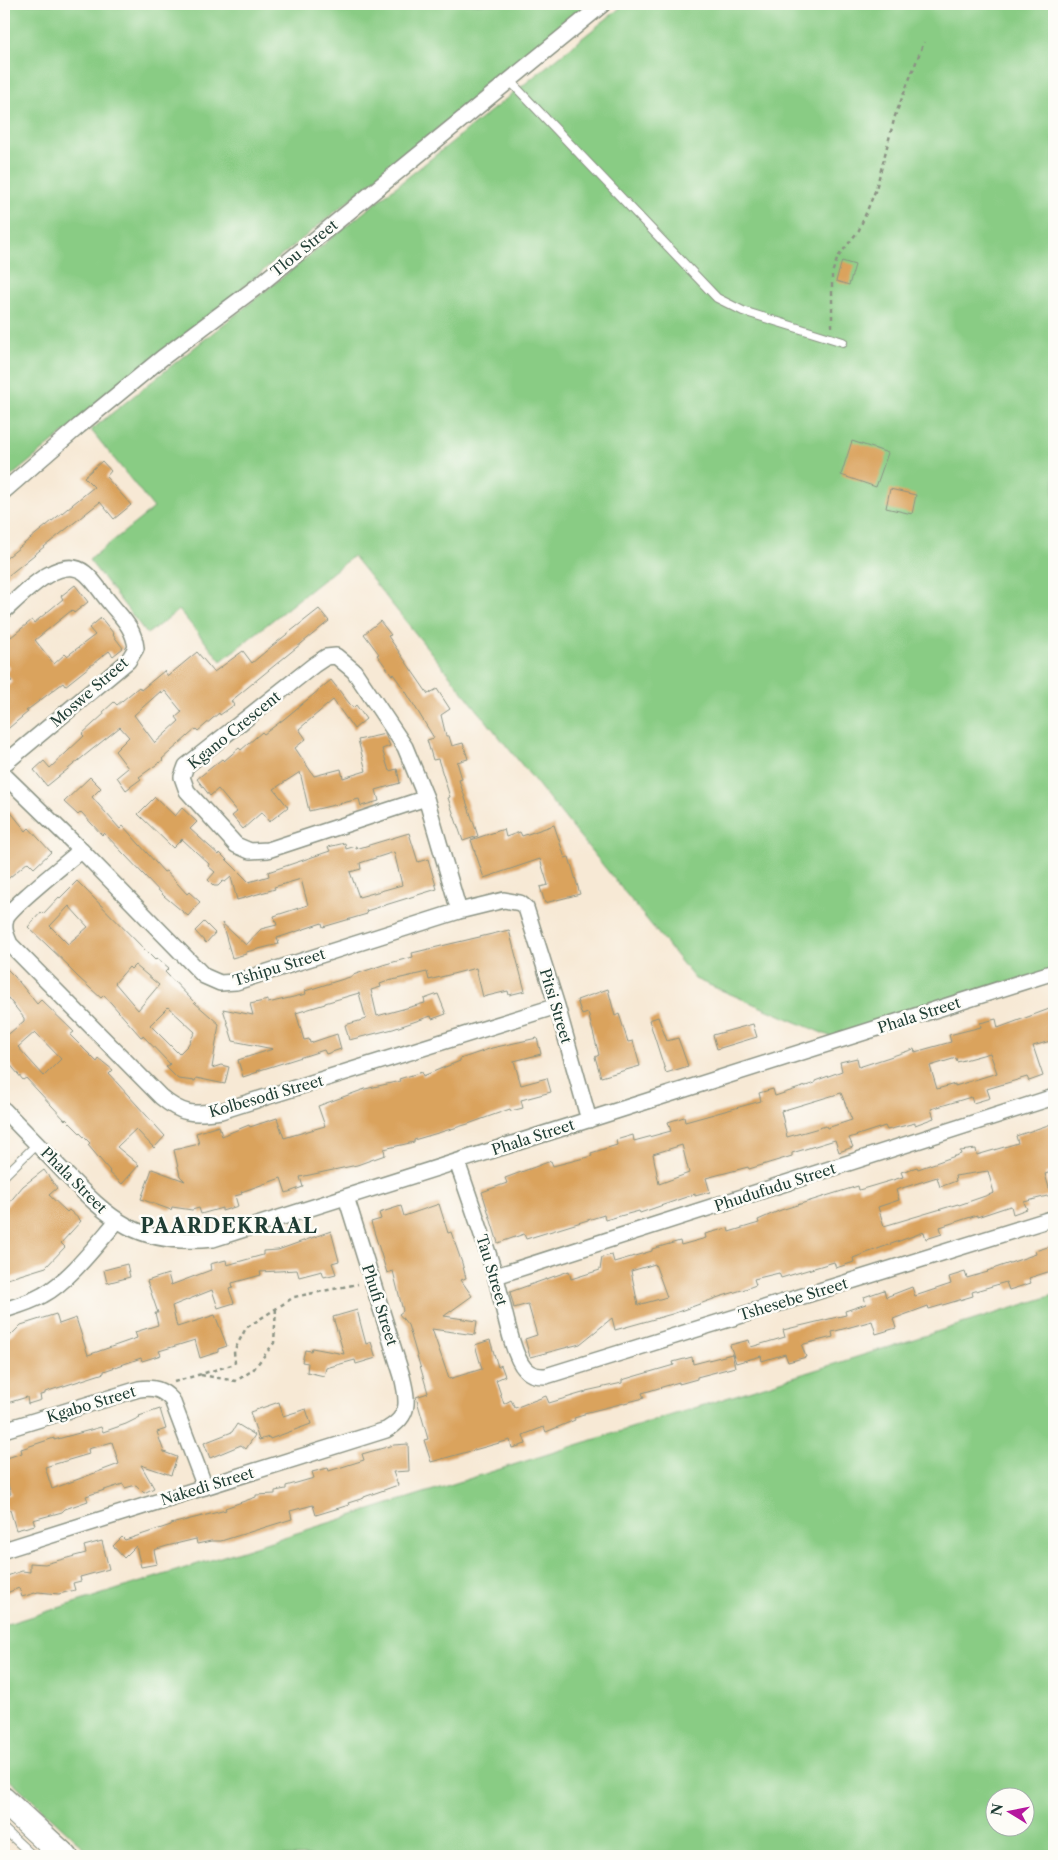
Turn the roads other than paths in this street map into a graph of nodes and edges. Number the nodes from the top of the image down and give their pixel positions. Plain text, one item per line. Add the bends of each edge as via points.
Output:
1 (603, 4) edge
2 (510, 81) junction
3 (843, 342) dead end
4 (4, 491) edge
5 (4, 611) edge
6 (4, 764) edge
7 (4, 775) edge
8 (426, 798) junction
9 (81, 850) junction
10 (512, 900) joint
11 (459, 911) junction
12 (1054, 972) edge
13 (557, 1006) junction
14 (1054, 1097) edge
15 (4, 1110) edge
16 (589, 1120) junction
17 (37, 1144) junction
18 (457, 1162) junction
19 (4, 1176) edge
20 (346, 1198) junction
21 (1054, 1218) edge
22 (117, 1221) junction
23 (496, 1276) junction
24 (4, 1310) edge
25 (532, 1374) joint
26 (405, 1413) joint
27 (4, 1430) edge
28 (205, 1487) junction
29 (4, 1550) edge
30 (4, 1798) edge
31 (4, 1812) edge
32 (4, 1829) edge
33 (33, 1856) edge
34 (51, 1856) edge
35 (67, 1856) edge

1 - 2 street, Tlou Street
2 - 3 lane via 718,298 742,310
2 - 4 street, Tlou Street via 258,286 162,358
5 - 6 street, Moswe Street via 48,574 71,567 84,573 125,622 135,635 136,648 128,661
7 - 9 street, Tshipu Street
8 - 8 street, Kgano Crescent via 405,747 354,671 342,660 331,656 186,766 182,777 187,791 236,845 250,851 268,850
8 - 11 street, Kgano Crescent
9 - 11 street, Tshipu Street via 204,976 220,984 236,982
9 - 13 street, Kolbesodi Street via 16,905 7,917 4,930 10,944 161,1096 190,1114 221,1112
10 - 11 street, Tshipu Street
10 - 13 street, Pitsi Street via 526,908
12 - 16 street, Phala Street
13 - 16 street, Pitsi Street
14 - 23 street, Phudufudu Street
15 - 17 street, Phala Street
16 - 18 street, Phala Street
17 - 19 lane, Phala Street
17 - 22 street, Phala Street via 87,1197
18 - 20 street, Phala Street
18 - 23 street, Tau Street
20 - 22 street, Phala Street via 213,1239 173,1240
20 - 26 street, Phufi Street via 402,1376 408,1399
21 - 25 street, Tshesebe Street via 546,1376
22 - 24 street via 66,1278 45,1294
23 - 25 street, Tau Street via 518,1358 525,1370
26 - 28 street, Nakedi Street via 397,1424 386,1430
27 - 28 street, Kgabo Street via 140,1389 158,1389 172,1400
28 - 29 street, Nakedi Street
30 - 35 main road
31 - 34 lane
32 - 33 lane

